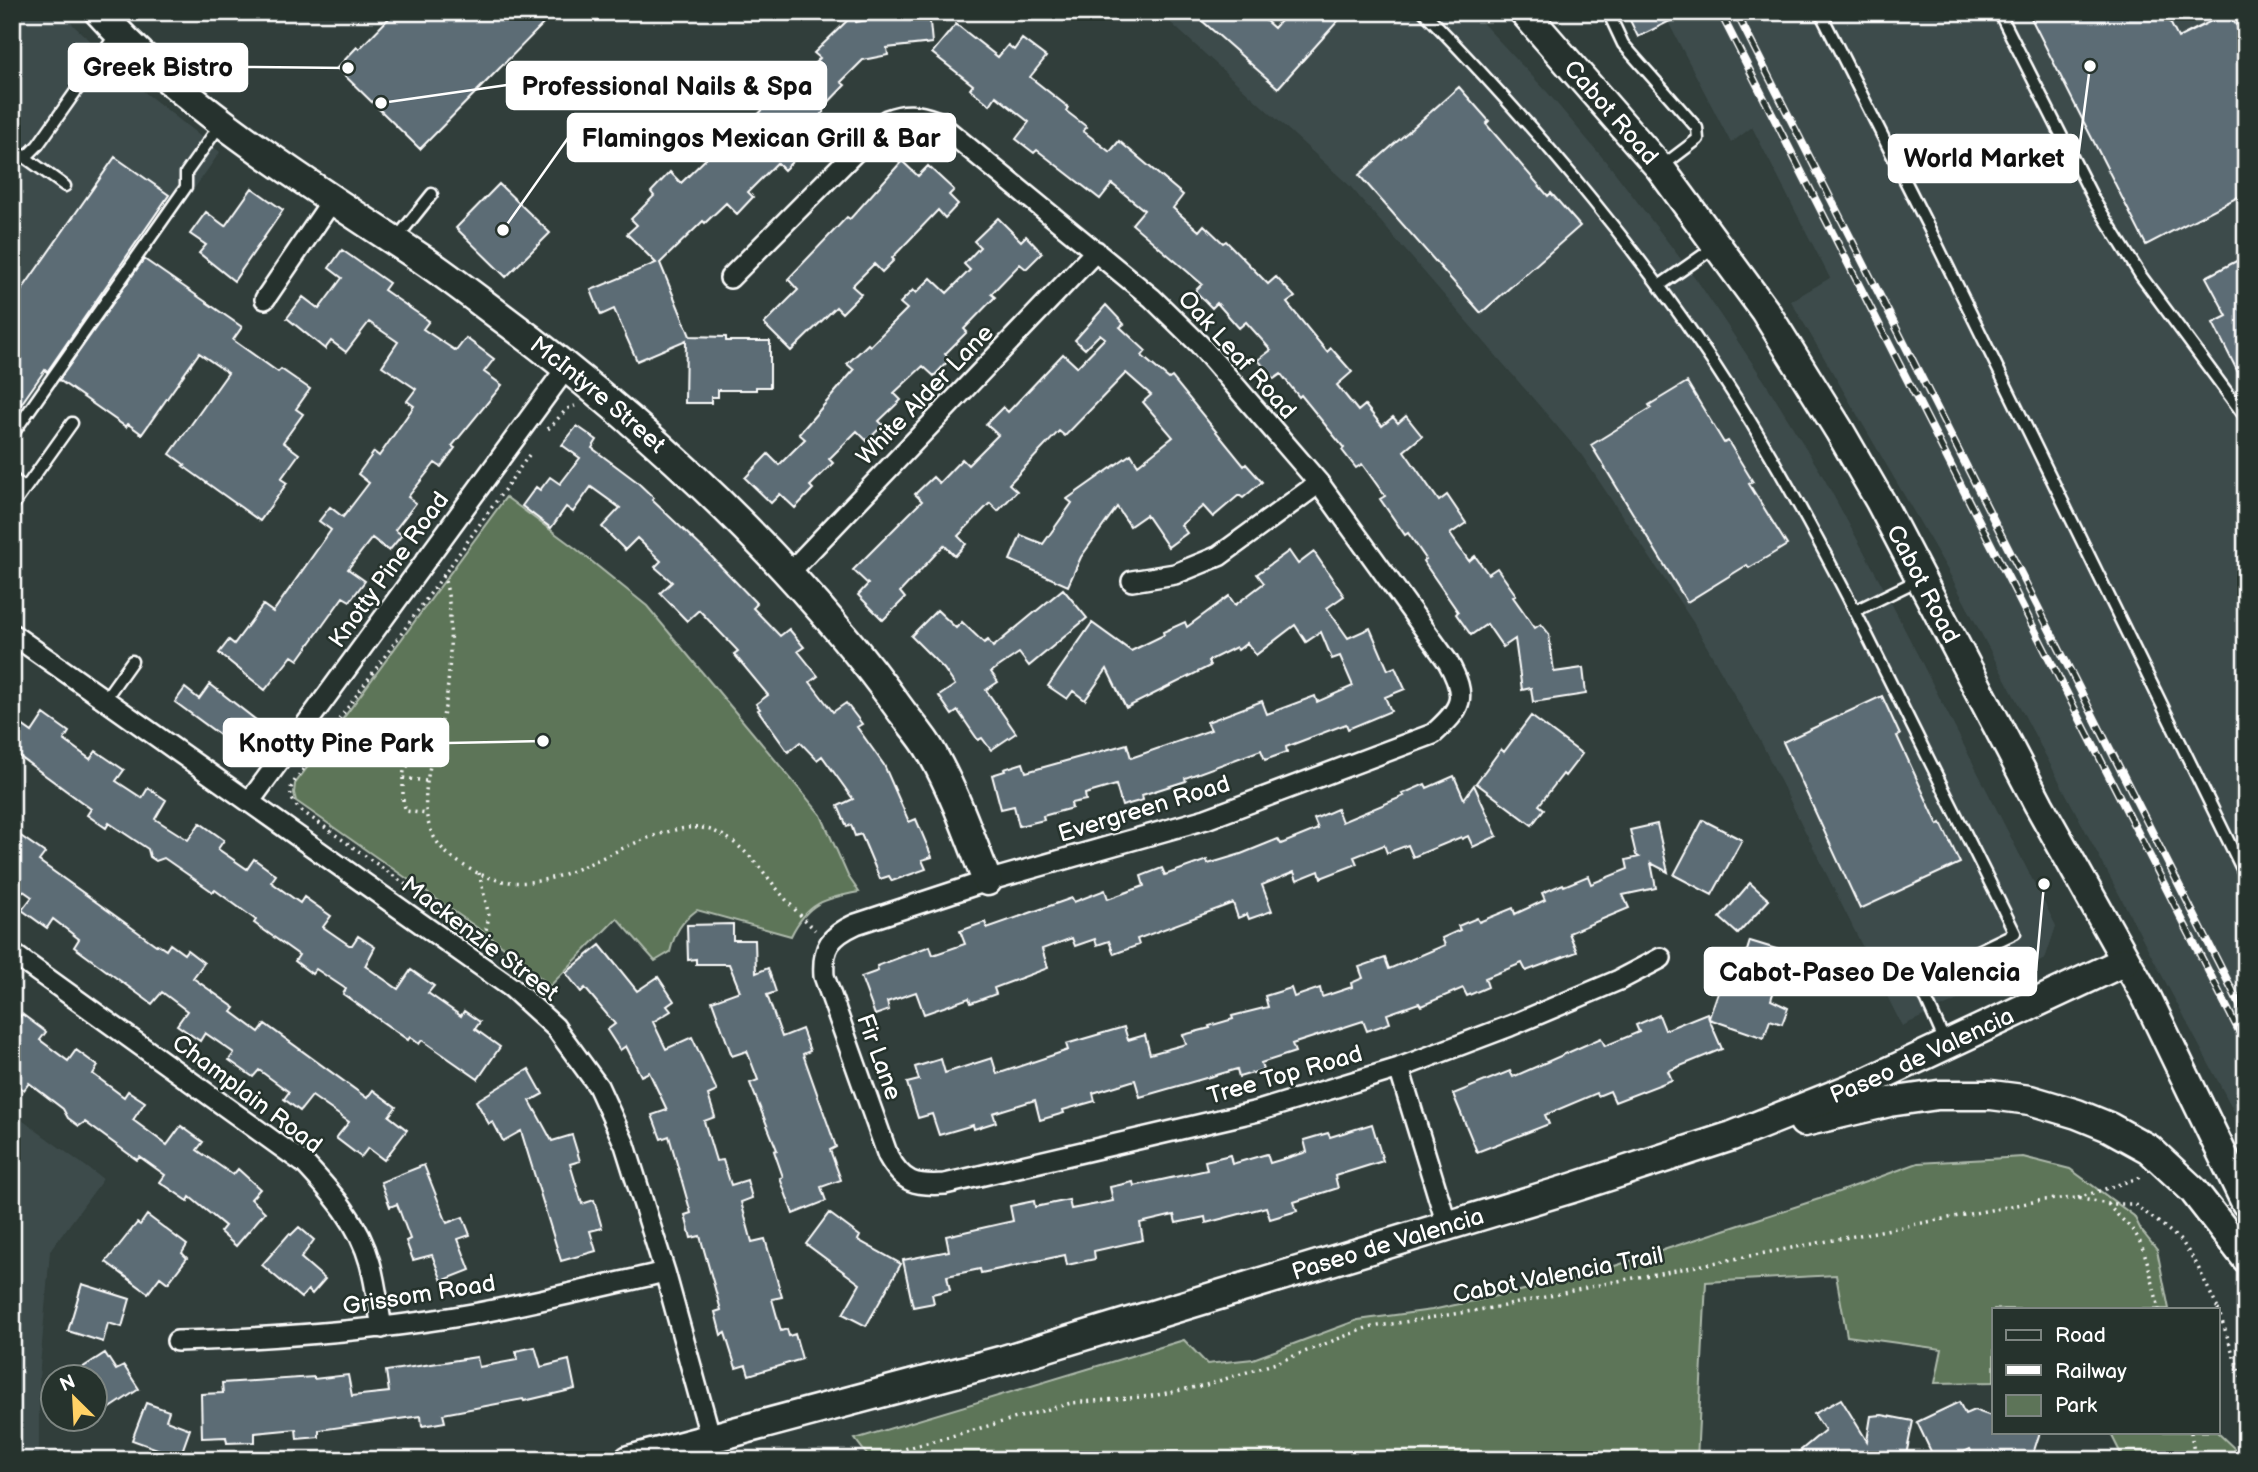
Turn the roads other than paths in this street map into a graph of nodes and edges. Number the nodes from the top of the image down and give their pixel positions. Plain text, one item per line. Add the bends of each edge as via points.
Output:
1 (1424, 12) edge
2 (1524, 12) edge
3 (1608, 12) edge
4 (1819, 12) edge
5 (1999, 12) edge
6 (108, 22) edge
7 (223, 122) junction
8 (12, 148) edge
9 (26, 157) junction
10 (1660, 168) junction
11 (65, 186) dead end
12 (432, 194) dead end
13 (333, 199) junction
14 (394, 242) junction
15 (1717, 245) junction
16 (1096, 251) junction
17 (730, 278) dead end
18 (1659, 286) junction
19 (265, 299) dead end
20 (567, 367) junction
21 (2246, 418) edge
22 (72, 423) dead end
23 (12, 435) edge
24 (12, 478) edge
25 (1319, 483) junction
26 (25, 489) junction
27 (12, 507) edge
28 (790, 572) junction
29 (1921, 579) junction
30 (1132, 581) dead end
31 (1855, 611) junction
32 (12, 634) edge
33 (132, 661) dead end
34 (105, 699) junction
35 (1461, 701) joint
36 (250, 801) junction
37 (2246, 877) edge
38 (987, 881) junction
39 (828, 944) joint
40 (12, 953) edge
41 (1661, 958) dead end
42 (2125, 961) junction
43 (1947, 1045) junction
44 (1399, 1068) junction
45 (1732, 1136) junction
46 (908, 1181) joint
47 (2246, 1203) edge
48 (1447, 1225) junction
49 (2246, 1258) edge
50 (665, 1272) junction
51 (382, 1328) junction
52 (177, 1341) dead end
53 (711, 1439) junction
54 (629, 1460) edge

1 - 18 lane via 1495,85 1590,195
2 - 10 main road, Cabot Road
3 - 10 lane via 1623,44 1697,128 1698,139
4 - 37 lane
5 - 21 lane via 2100,211 2141,276
6 - 7 main road, McIntyre Street
6 - 9 lane via 38,145
7 - 13 main road, McIntyre Street
7 - 23 lane via 186,173 186,187
8 - 9 lane
9 - 11 lane
10 - 15 main road, Cabot Road
12 - 14 lane
13 - 14 main road, McIntyre Street
13 - 19 street
14 - 20 main road, McIntyre Street
15 - 18 lane
15 - 29 main road, Cabot Road via 1839,430
16 - 17 street, Oak Leaf Road via 936,121 904,114 873,131
16 - 25 street, Oak Leaf Road via 1199,344
16 - 28 street, White Alder Lane
18 - 31 lane via 1739,403
20 - 28 main road, McIntyre Street via 647,432
20 - 36 street, Knotty Pine Road
22 - 26 lane
24 - 26 lane
25 - 30 street via 1219,556 1175,574
25 - 35 street, Oak Leaf Road via 1448,662 1458,679
26 - 27 lane
28 - 38 main road, McIntyre Street via 868,665 930,750 958,803
29 - 31 lane
29 - 42 main road, Cabot Road
31 - 43 lane via 2014,933 1915,981
32 - 34 street, Mackenzie Street
33 - 34 lane
34 - 36 street, Mackenzie Street
35 - 38 street, Evergreen Road via 1433,734 1206,818
36 - 50 street, Mackenzie Street via 512,988 555,1027 598,1086 625,1145
38 - 39 street, Evergreen Road via 856,924
39 - 46 street, Fir Lane via 824,976 888,1156
40 - 51 street, Champlain Road via 304,1164 334,1194 356,1227 371,1264
41 - 44 street, Tree Top Road via 1510,1026
42 - 43 main road, Paseo de Valencia
42 - 47 main road, Cabot Road
43 - 45 main road, Paseo de Valencia
44 - 46 street, Tree Top Road via 1258,1111 945,1184
44 - 48 street
45 - 48 main road, Paseo de Valencia
45 - 49 main road via 1938,1095 2030,1100 2077,1114 2139,1144 2193,1190
48 - 53 main road, Paseo de Valencia via 1004,1360
50 - 51 street, Grissom Road via 478,1313
50 - 53 street, Mackenzie Street
51 - 52 street, Grissom Road
53 - 54 main road, Paseo de Valencia

